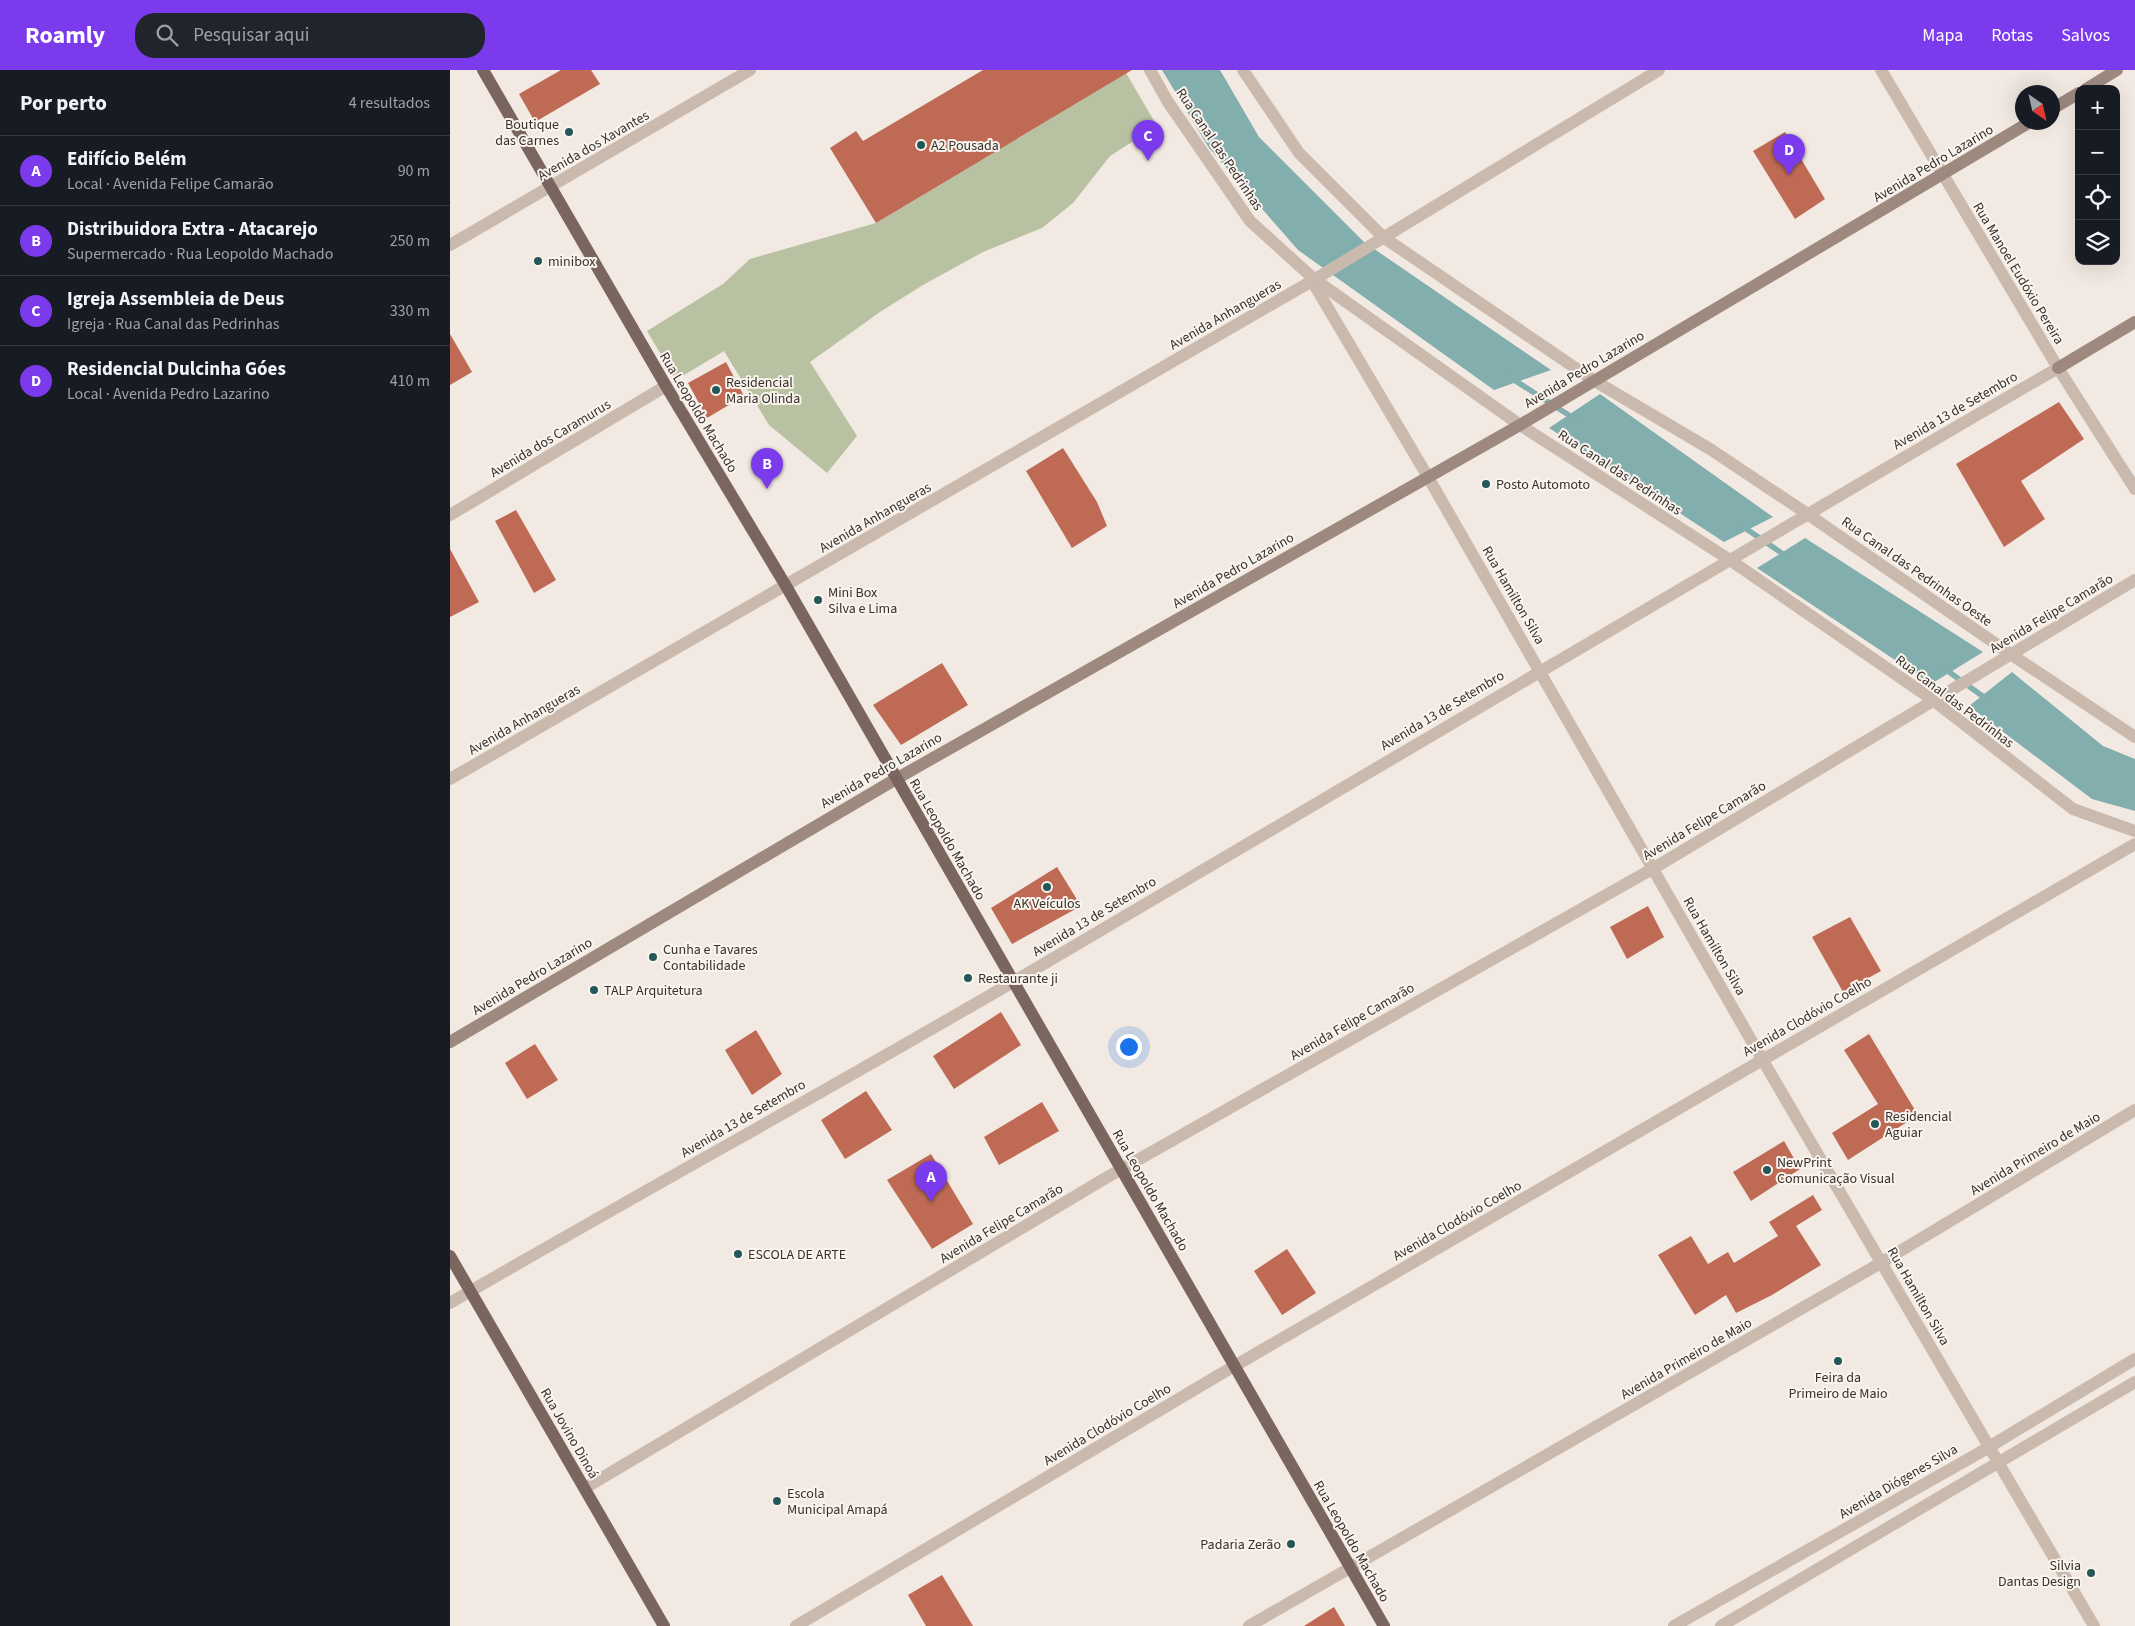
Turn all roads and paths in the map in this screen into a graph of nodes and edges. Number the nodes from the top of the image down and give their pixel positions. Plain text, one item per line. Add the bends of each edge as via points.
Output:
1 (483, 70) edge
2 (750, 70) edge
3 (1150, 70) edge
4 (1243, 70) edge
5 (1659, 70) edge
6 (1881, 70) edge
7 (2117, 70) edge
8 (2093, 85) edge
9 (2075, 95) edge
10 (2060, 104) edge
11 (2017, 130) edge
12 (1943, 175) junction
13 (550, 188) junction
14 (1380, 239) junction
15 (450, 245) edge
16 (1316, 278) junction
17 (2135, 322) edge
18 (2058, 368) junction
19 (1593, 380) junction
20 (666, 386) junction
21 (1520, 425) junction
22 (1428, 477) junction
23 (2135, 489) edge
24 (1806, 513) junction
25 (450, 516) edge
26 (1730, 560) junction
27 (2135, 580) edge
28 (786, 586) junction
29 (2006, 658) junction
30 (1540, 670) junction
31 (1932, 700) junction
32 (2135, 737) edge
33 (450, 779) edge
34 (896, 779) junction
35 (2135, 831) edge
36 (2135, 844) edge
37 (1654, 868) junction
38 (1014, 981) junction
39 (450, 1042) edge
40 (1762, 1059) junction
41 (2135, 1110) edge
42 (1122, 1169) junction
43 (450, 1256) edge
44 (1882, 1263) junction
45 (470, 1291) junction
46 (450, 1303) edge
47 (2135, 1359) edge
48 (1233, 1367) junction
49 (2135, 1382) edge
50 (1989, 1446) junction
51 (1998, 1463) junction
52 (584, 1488) junction
53 (1350, 1567) junction
54 (664, 1626) edge
55 (796, 1626) edge
56 (1249, 1626) edge
57 (1384, 1626) edge
58 (1674, 1626) edge
59 (1721, 1626) edge
60 (2094, 1626) edge

1 - 13 main road, Rua Leopoldo Machado
2 - 13 street, Avenida dos Xavantes
3 - 16 street, Rua Canal das Pedrinhas via 1168,102 1250,221
4 - 14 street via 1299,153
5 - 14 street
6 - 12 street, Rua Manoel Eudóxio Pereira
7 - 8 main road
9 - 10 main road
11 - 12 main road, Avenida Pedro Lazarino
12 - 18 street, Rua Manoel Eudóxio Pereira
12 - 19 main road, Avenida Pedro Lazarino
13 - 15 street, Avenida dos Xavantes
13 - 20 main road, Rua Leopoldo Machado
14 - 16 street, Avenida Anhangueras
14 - 19 street
16 - 21 street, Rua Canal das Pedrinhas
16 - 22 street, Rua Hamilton Silva
16 - 28 street, Avenida Anhangueras
17 - 18 main road, Avenida 13 de Setembro
18 - 23 street, Rua Manoel Eudóxio Pereira
18 - 24 street, Avenida 13 de Setembro
19 - 21 main road, Avenida Pedro Lazarino
19 - 24 street via 1710,449
20 - 25 street, Avenida dos Caramurus
20 - 28 main road, Rua Leopoldo Machado
21 - 22 main road, Avenida Pedro Lazarino
21 - 26 street, Rua Canal das Pedrinhas
22 - 30 street, Rua Hamilton Silva
22 - 34 main road, Avenida Pedro Lazarino
24 - 26 street, Avenida 13 de Setembro
24 - 29 street, Rua Canal das Pedrinhas Oeste
26 - 30 street, Avenida 13 de Setembro
26 - 31 street, Rua Canal das Pedrinhas
27 - 29 street, Avenida Felipe Camarão
28 - 33 street, Avenida Anhangueras
28 - 34 main road, Rua Leopoldo Machado
29 - 31 street, Avenida Felipe Camarão
29 - 32 street, Rua Canal das Pedrinhas Oeste
30 - 37 street, Rua Hamilton Silva
30 - 38 street, Avenida 13 de Setembro
31 - 35 street, Rua Canal das Pedrinhas via 2073,809
31 - 37 street, Avenida Felipe Camarão
34 - 38 main road, Rua Leopoldo Machado
34 - 39 main road, Avenida Pedro Lazarino
36 - 40 street, Avenida Clodóvio Coelho
37 - 40 street, Rua Hamilton Silva
37 - 42 street, Avenida Felipe Camarão
38 - 42 main road, Rua Leopoldo Machado
38 - 45 street, Avenida 13 de Setembro
40 - 44 street, Rua Hamilton Silva
40 - 48 street, Avenida Clodóvio Coelho
41 - 44 street, Avenida Primeiro de Maio
42 - 48 main road, Rua Leopoldo Machado
42 - 52 street, Avenida Felipe Camarão
43 - 45 main road, Rua Jovino Dinoá
44 - 50 street, Rua Hamilton Silva
44 - 53 street, Avenida Primeiro de Maio
45 - 46 street, Avenida 13 de Setembro
45 - 52 main road, Rua Jovino Dinoá
47 - 50 street, Avenida Diógenes Silva
48 - 53 main road, Rua Leopoldo Machado
48 - 55 street, Avenida Clodóvio Coelho
49 - 51 street
50 - 51 street, Rua Hamilton Silva
50 - 58 street, Avenida Diógenes Silva
51 - 59 street
51 - 60 street, Rua Hamilton Silva
52 - 54 main road, Rua Jovino Dinoá
53 - 56 street, Avenida Primeiro de Maio
53 - 57 main road, Rua Leopoldo Machado

